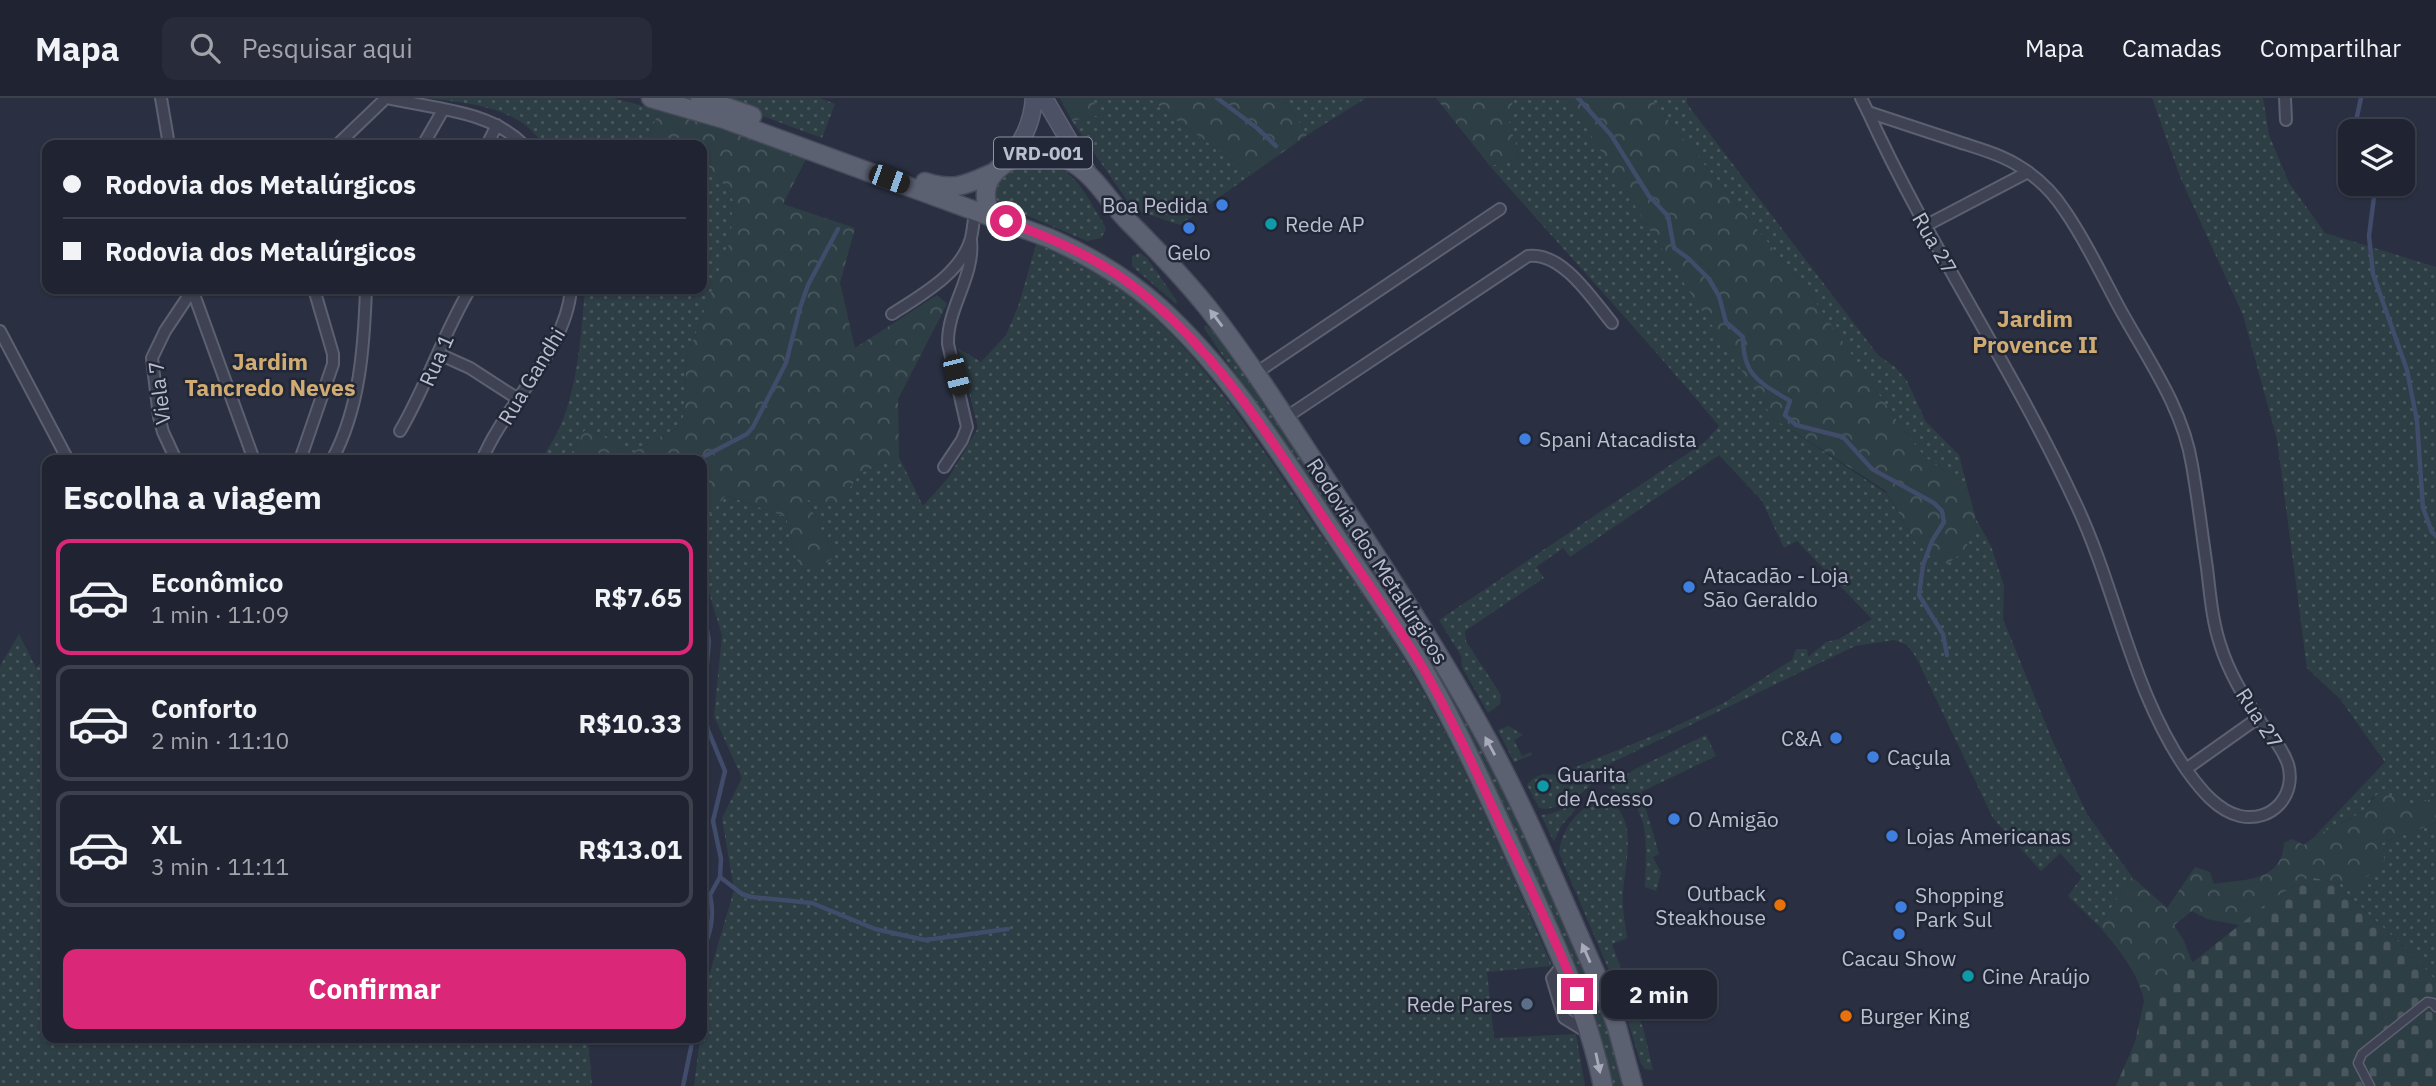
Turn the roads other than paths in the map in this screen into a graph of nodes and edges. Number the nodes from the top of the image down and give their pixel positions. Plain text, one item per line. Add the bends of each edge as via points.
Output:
1 (161, 98) edge
2 (387, 98) edge
3 (652, 98) edge
4 (700, 98) edge
5 (1034, 98) edge
6 (1044, 98) edge
7 (1861, 98) edge
8 (2285, 98) edge
9 (443, 110) junction
10 (1868, 112) junction
11 (2286, 120) dead end
12 (497, 125) junction
13 (168, 140) edge
14 (342, 140) edge
15 (426, 140) edge
16 (490, 140) edge
17 (519, 140) edge
18 (1001, 168) junction
19 (2028, 172) junction
20 (1089, 175) junction
21 (1500, 209) dead end
22 (982, 212) junction
23 (1925, 226) junction
24 (971, 240) junction
25 (188, 294) edge
26 (192, 294) edge
27 (315, 294) edge
28 (366, 294) edge
29 (467, 294) edge
30 (570, 294) edge
31 (892, 314) dead end
32 (1612, 323) dead end
33 (0, 331) edge
34 (439, 354) junction
35 (1256, 373) junction
36 (518, 399) junction
37 (1285, 418) junction
38 (400, 431) dead end
39 (65, 455) edge
40 (174, 455) edge
41 (252, 455) edge
42 (302, 455) edge
43 (334, 455) edge
44 (485, 455) edge
45 (944, 467) dead end
46 (2258, 718) junction
47 (2186, 769) junction
48 (2436, 1007) edge
49 (1603, 1086) edge
50 (1633, 1086) edge
51 (2370, 1086) edge

1 - 13 street
2 - 9 street
2 - 14 street
3 - 22 main road, Rodovia dos Metalúrgicos via 724,119
4 - 18 main road, VRD-001 via 935,185 959,187
5 - 18 main road via 1027,134
6 - 20 main road
7 - 10 street, Rua 27
8 - 11 street
9 - 12 street
9 - 15 street
10 - 19 street, Rua 27 via 1986,151
10 - 23 street, Rua 27
12 - 16 street
12 - 17 street
18 - 20 main road, VRD-001 via 1035,153 1054,154
18 - 22 main road, VRD-001 via 990,178
19 - 23 street
19 - 46 street, Rua 27 via 2067,214 2183,428 2218,641
35 -> 20 main road, VRD-001 via 1188,284
21 - 35 street
22 - 24 street
22 -> 49 main road, Rodovia dos Metalúrgicos via 1095,260 1139,290 1224,376 1270,438 1423,668 1473,761 1564,963 1592,1035
23 - 47 street, Rua 27 via 2078,507 2148,701
24 - 31 street via 943,280
24 - 45 street via 971,263 948,332 967,427
25 - 40 street, Viela 7 via 152,358 159,417
26 - 41 street
27 - 42 street via 333,354
28 - 43 street via 359,379
29 - 34 street, Rua 1
30 - 36 street, Rua Gandhi via 557,335
32 - 37 street via 1560,265 1547,257 1528,256
33 - 39 street
34 - 36 street
34 - 38 street, Rua 1
35 - 37 main road, VRD-001
36 - 44 street, Rua Gandhi
50 -> 37 main road, VRD-001 via 1607,999 1493,751 1429,639
46 - 47 street
46 - 47 street, Rua 27 via 2290,769 2286,796 2269,813 2254,817 2228,811 2199,787
48 - 51 street via 2427,1002 2362,1054 2358,1063

